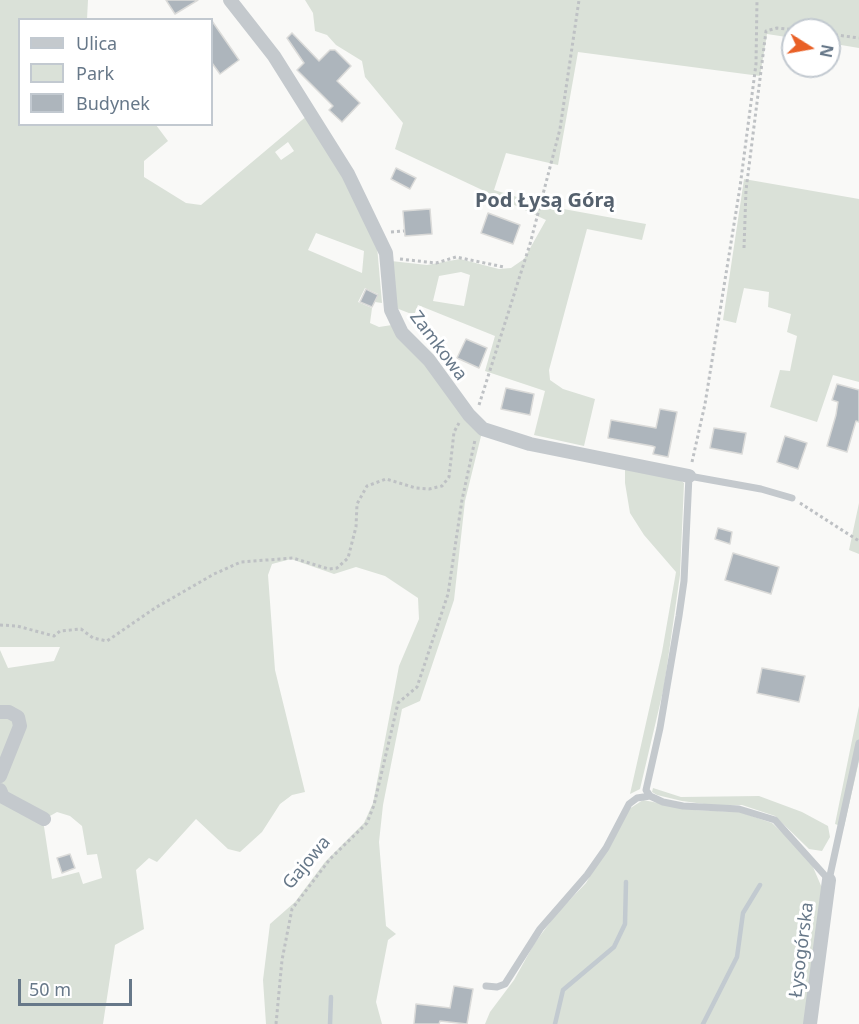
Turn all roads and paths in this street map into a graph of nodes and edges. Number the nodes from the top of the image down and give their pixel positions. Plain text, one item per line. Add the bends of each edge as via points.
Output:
1 (230, 0) edge
2 (579, 0) edge
3 (757, 0) edge
4 (781, 28) edge
5 (841, 36) edge
6 (859, 39) edge
7 (404, 231) dead end
8 (386, 232) dead end
9 (744, 248) dead end
10 (386, 256) junction
11 (504, 267) dead end
12 (474, 420) junction
13 (689, 476) junction
14 (792, 498) joint
15 (859, 541) edge
16 (0, 626) edge
17 (0, 712) edge
18 (859, 743) edge
19 (0, 776) edge
20 (0, 790) edge
21 (651, 796) junction
22 (44, 819) dead end
23 (829, 880) junction
24 (486, 986) dead end
25 (276, 1024) edge
26 (810, 1024) edge

1 - 10 street, Zamkowa via 274,56 348,174
2 - 12 path via 560,129 533,233
3 - 13 path via 756,64 740,187 705,404
4 - 9 path via 766,31 746,190
5 - 6 path
7 - 8 path
10 - 11 path via 436,263 467,258
10 - 12 street, Zamkowa via 391,310 402,333 429,360
12 - 13 street, Zamkowa via 483,429 530,444
12 - 16 path via 454,432 449,477 442,486 416,488 386,478 367,486 357,504 348,558 337,568 293,558 241,562 155,608 107,641 93,639 81,629 60,631 54,636 17,626
12 - 25 path, Gajowa via 448,594 417,687 398,703 367,823 330,859 292,909
13 - 14 lane
13 - 21 lane via 684,581 660,728 646,782
14 - 15 path
17 - 19 street via 18,717 20,726
18 - 23 lane
20 - 22 street via 3,797
21 - 23 lane via 683,806 739,809 776,820
21 - 24 lane via 629,804 606,848 540,928 505,984
23 - 26 street, Łysogórska

